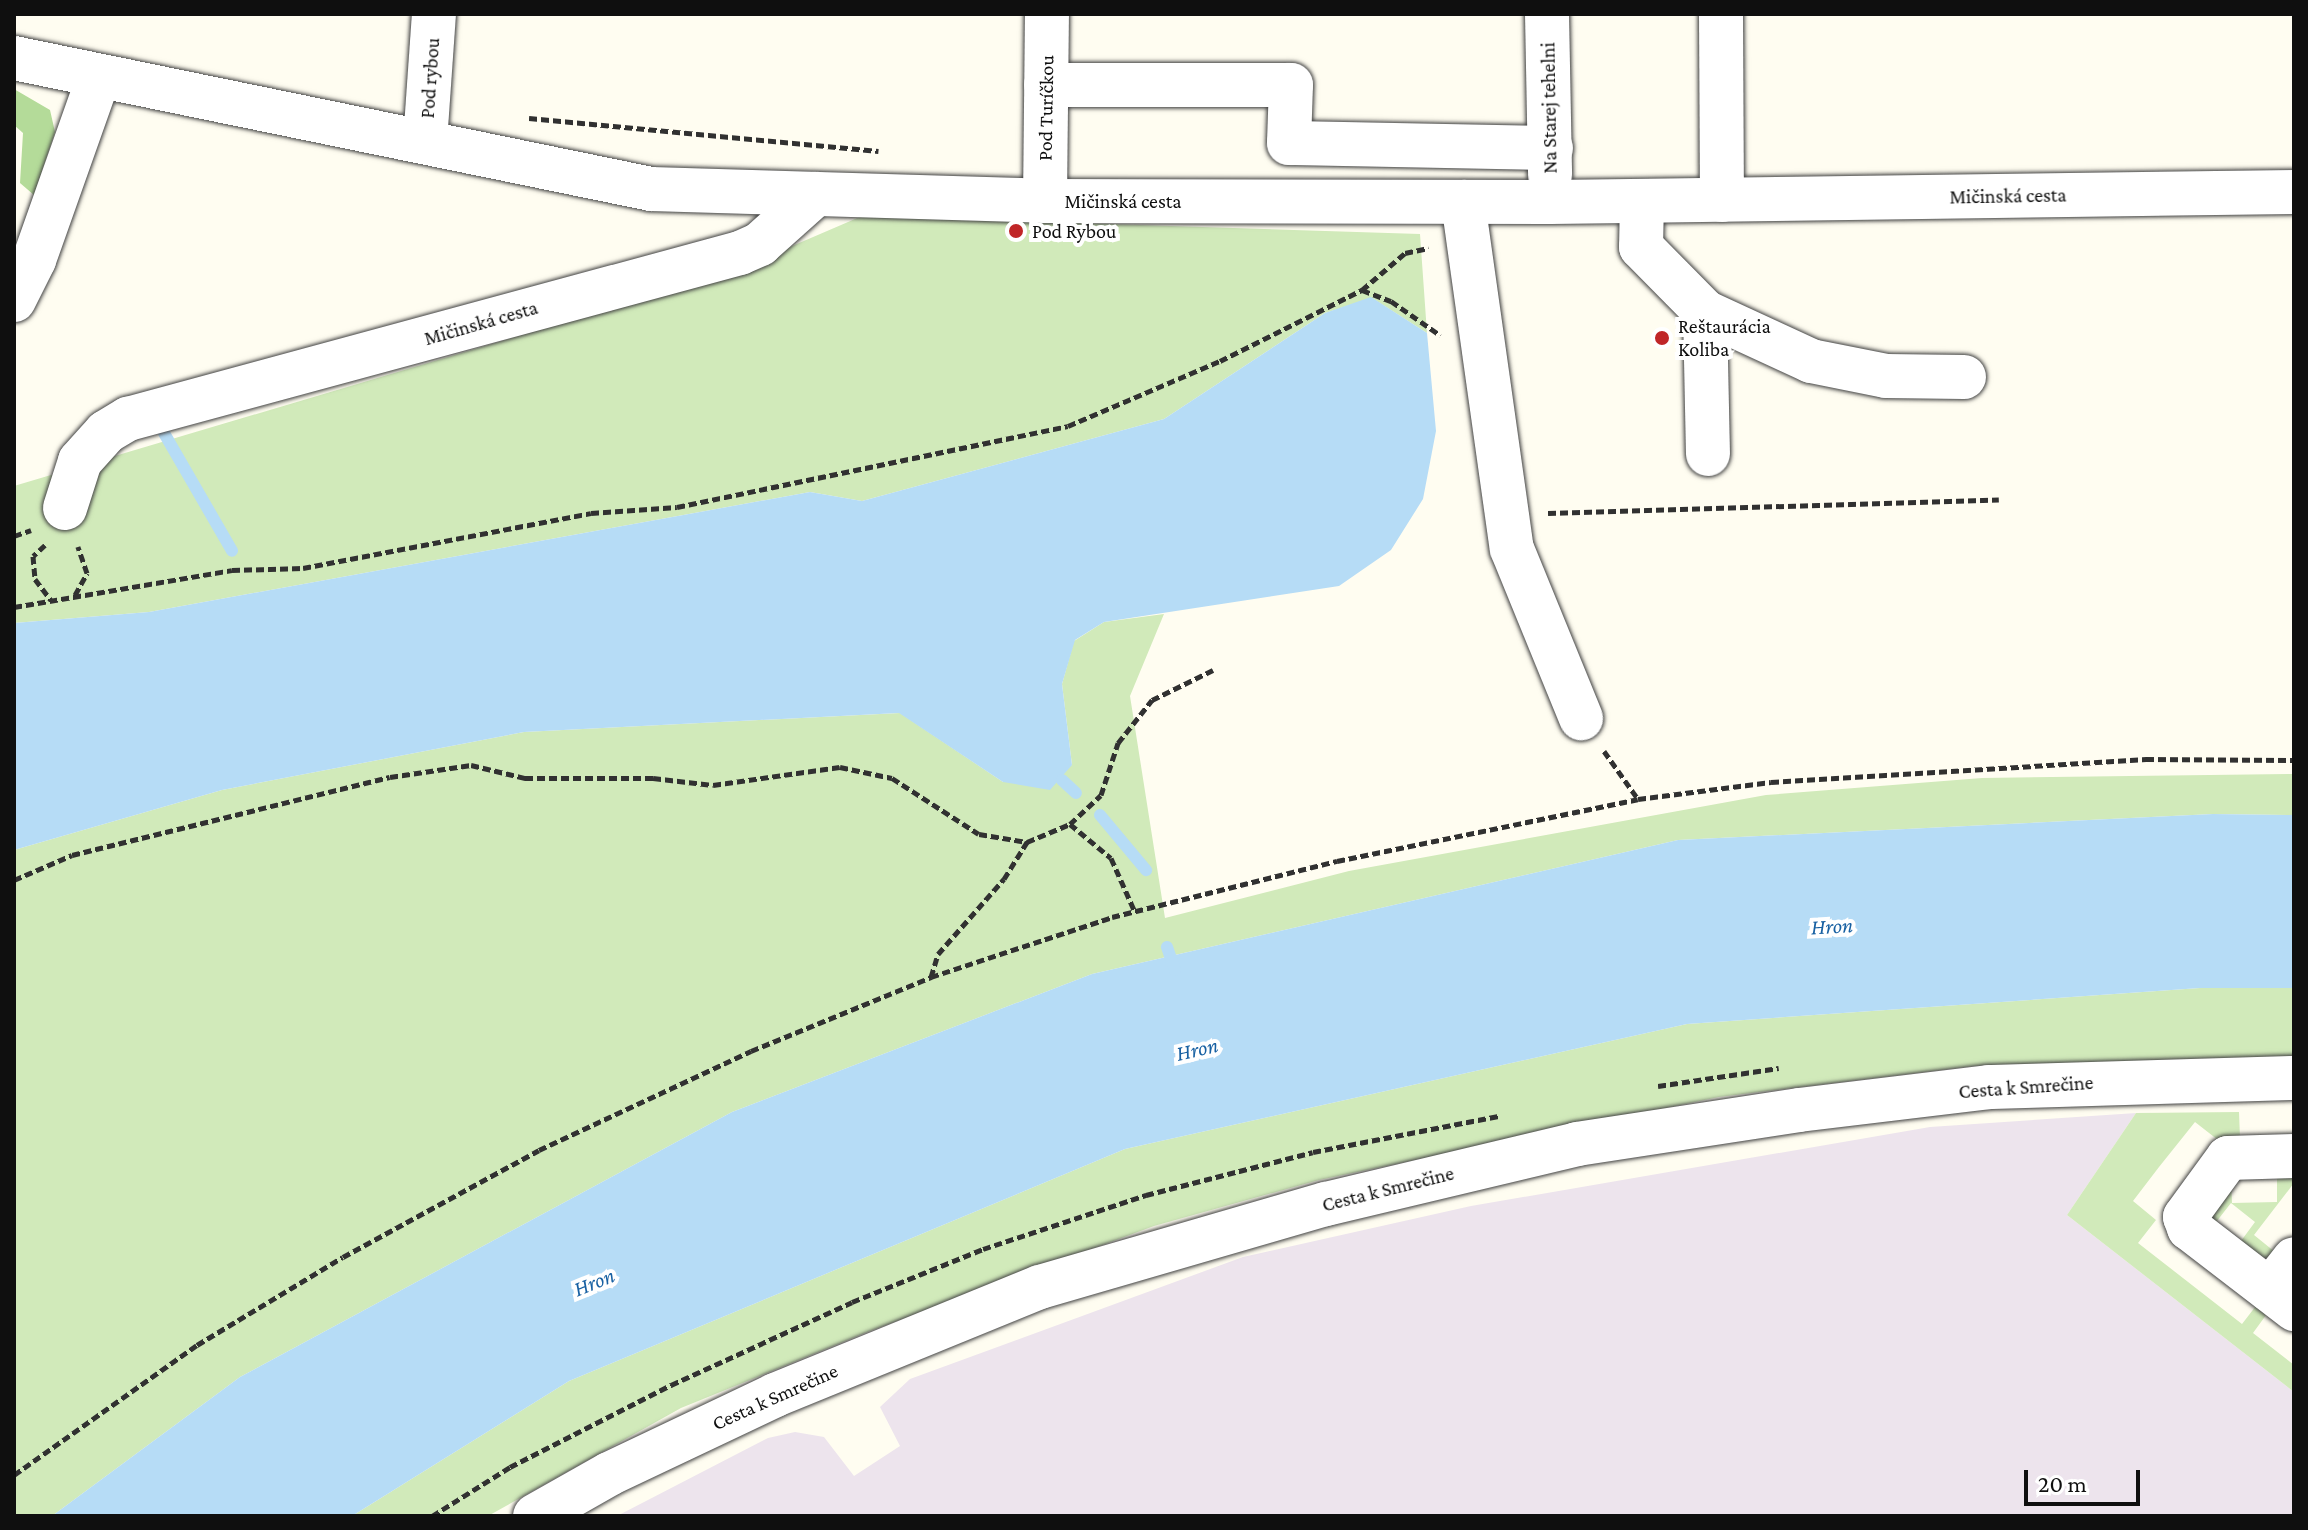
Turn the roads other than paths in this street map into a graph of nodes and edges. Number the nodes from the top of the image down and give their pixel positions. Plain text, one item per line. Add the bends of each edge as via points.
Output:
1 (434, 14) edge
2 (1047, 14) edge
3 (1547, 14) edge
4 (1721, 14) edge
5 (14, 58) edge
6 (98, 79) junction
7 (1046, 85) junction
8 (425, 142) junction
9 (1289, 143) junction
10 (1551, 148) junction
11 (2294, 192) edge
12 (816, 194) junction
13 (1722, 200) junction
14 (1045, 201) junction
15 (1285, 201) junction
16 (1642, 201) junction
17 (1550, 202) junction
18 (1466, 221) junction
19 (14, 300) edge
20 (1705, 312) junction
21 (1964, 377) dead end
22 (1708, 454) dead end
23 (63, 528) road end
24 (1581, 718) road end
25 (2294, 1078) edge
26 (2294, 1156) edge
27 (2286, 1286) edge
28 (535, 1516) edge

1 - 8 street, Pod rybou
2 - 7 street, Pod Turíčkou
3 - 10 street, Na Starej tehelni
4 - 13 street
5 - 6 street, Mičinská cesta
6 - 8 street, Mičinská cesta
6 - 19 street via 34,260
7 - 9 street via 1291,85
7 - 14 street, Pod Turíčkou
8 - 12 street, Mičinská cesta via 651,189
9 - 10 street
9 - 15 street
10 - 17 street, Na Starej tehelni
11 - 13 street, Mičinská cesta
12 - 14 street, Mičinská cesta
12 - 23 street, Mičinská cesta via 760,244 740,253 128,419 106,432 80,461
13 - 16 street, Mičinská cesta
14 - 15 street, Mičinská cesta
15 - 18 street, Mičinská cesta
16 - 17 street, Mičinská cesta
16 - 20 street via 1641,247
17 - 18 street, Mičinská cesta
18 - 24 street via 1510,532
20 - 21 street via 1811,361 1886,376
20 - 22 street
25 - 28 street, Cesta k Smrečine via 1989,1087 1799,1110 1577,1144 1326,1204 1040,1287 775,1395 609,1474
26 - 27 street via 2228,1158 2185,1217 2189,1228

